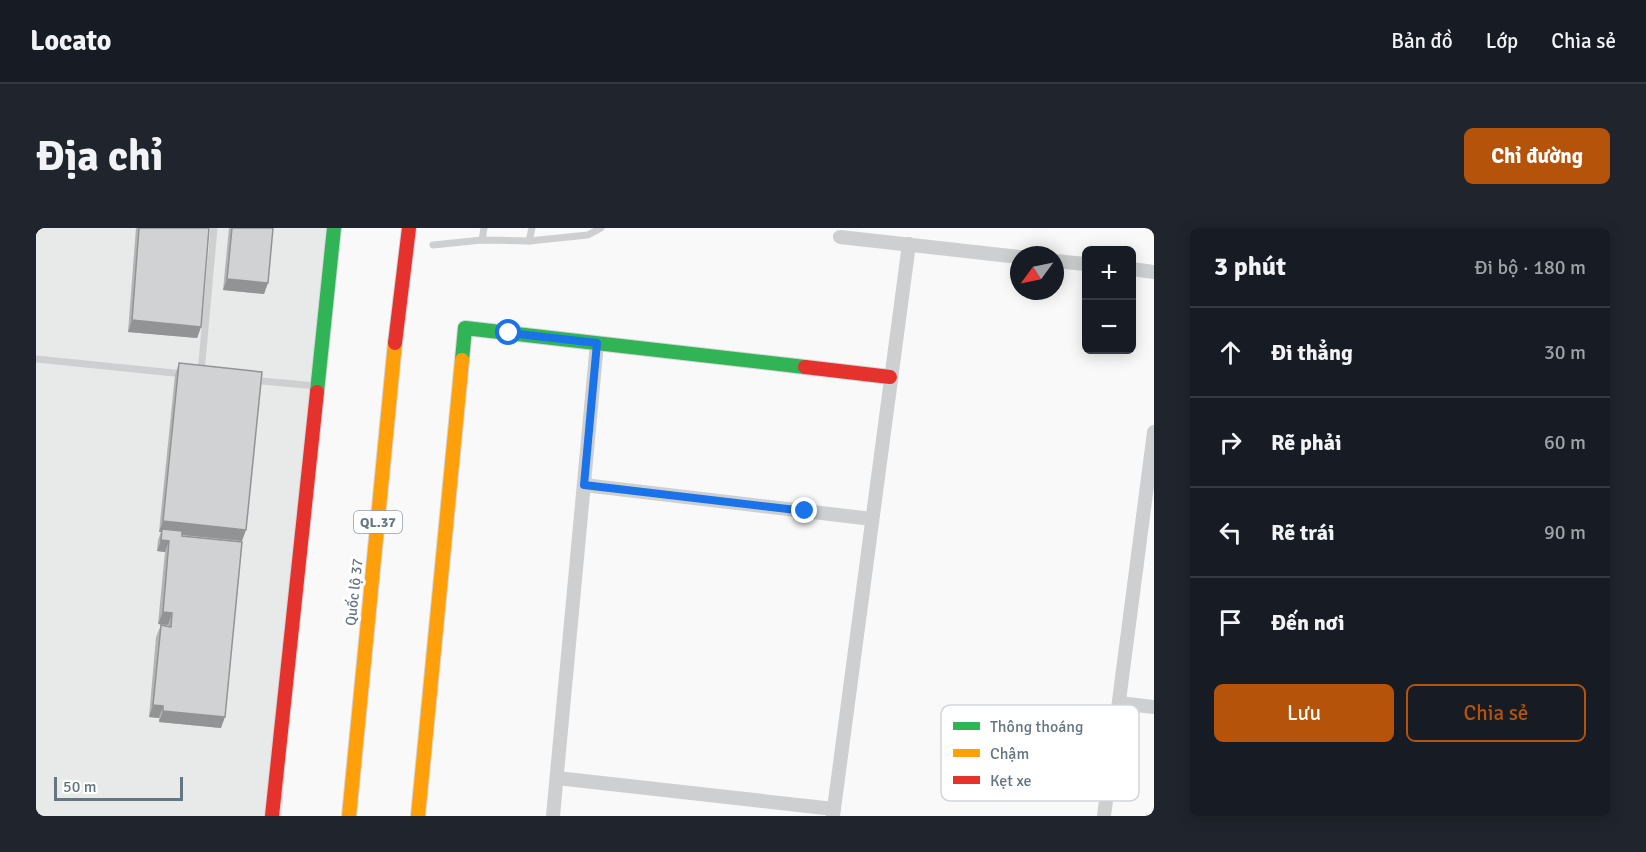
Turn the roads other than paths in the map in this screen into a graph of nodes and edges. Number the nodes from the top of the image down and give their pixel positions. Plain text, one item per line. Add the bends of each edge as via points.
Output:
1 (214, 228) edge
2 (334, 228) edge
3 (409, 228) edge
4 (484, 228) edge
5 (532, 228) edge
6 (601, 228) edge
7 (840, 237) dead end
8 (482, 240) junction
9 (530, 241) junction
10 (909, 244) junction
11 (433, 245) dead end
12 (1010, 256) edge
13 (1064, 262) edge
14 (1082, 264) edge
15 (1136, 270) edge
16 (1154, 272) edge
17 (597, 343) junction
18 (36, 359) edge
19 (201, 375) junction
20 (213, 376) edge
21 (890, 377) junction
22 (248, 380) edge
23 (318, 387) junction
24 (1154, 432) edge
25 (584, 485) junction
26 (872, 519) junction
27 (1119, 703) joint
28 (1136, 705) edge
29 (1139, 705) edge
30 (1154, 707) edge
31 (557, 778) junction
32 (1106, 801) edge
33 (833, 812) edge
34 (272, 816) edge
35 (349, 816) edge
36 (418, 816) edge
37 (553, 816) edge
38 (1104, 816) edge

1 - 19 lane
2 - 23 main road
3 - 35 main road, Quốc lộ 37 / QL.37
4 - 8 lane
5 - 9 lane
6 - 9 lane via 588,235
7 - 10 street
8 - 9 lane
8 - 11 lane
10 - 12 street
10 - 21 street
13 - 14 street
15 - 16 street
17 - 21 main road
17 - 25 street
17 - 36 main road via 465,328
18 - 19 lane
19 - 20 lane
21 - 26 street
22 - 23 lane
23 - 34 main road
24 - 27 street
25 - 26 street
25 - 31 street
26 - 33 street
27 - 28 street
29 - 30 street
31 - 33 street
31 - 37 street
32 - 38 street

